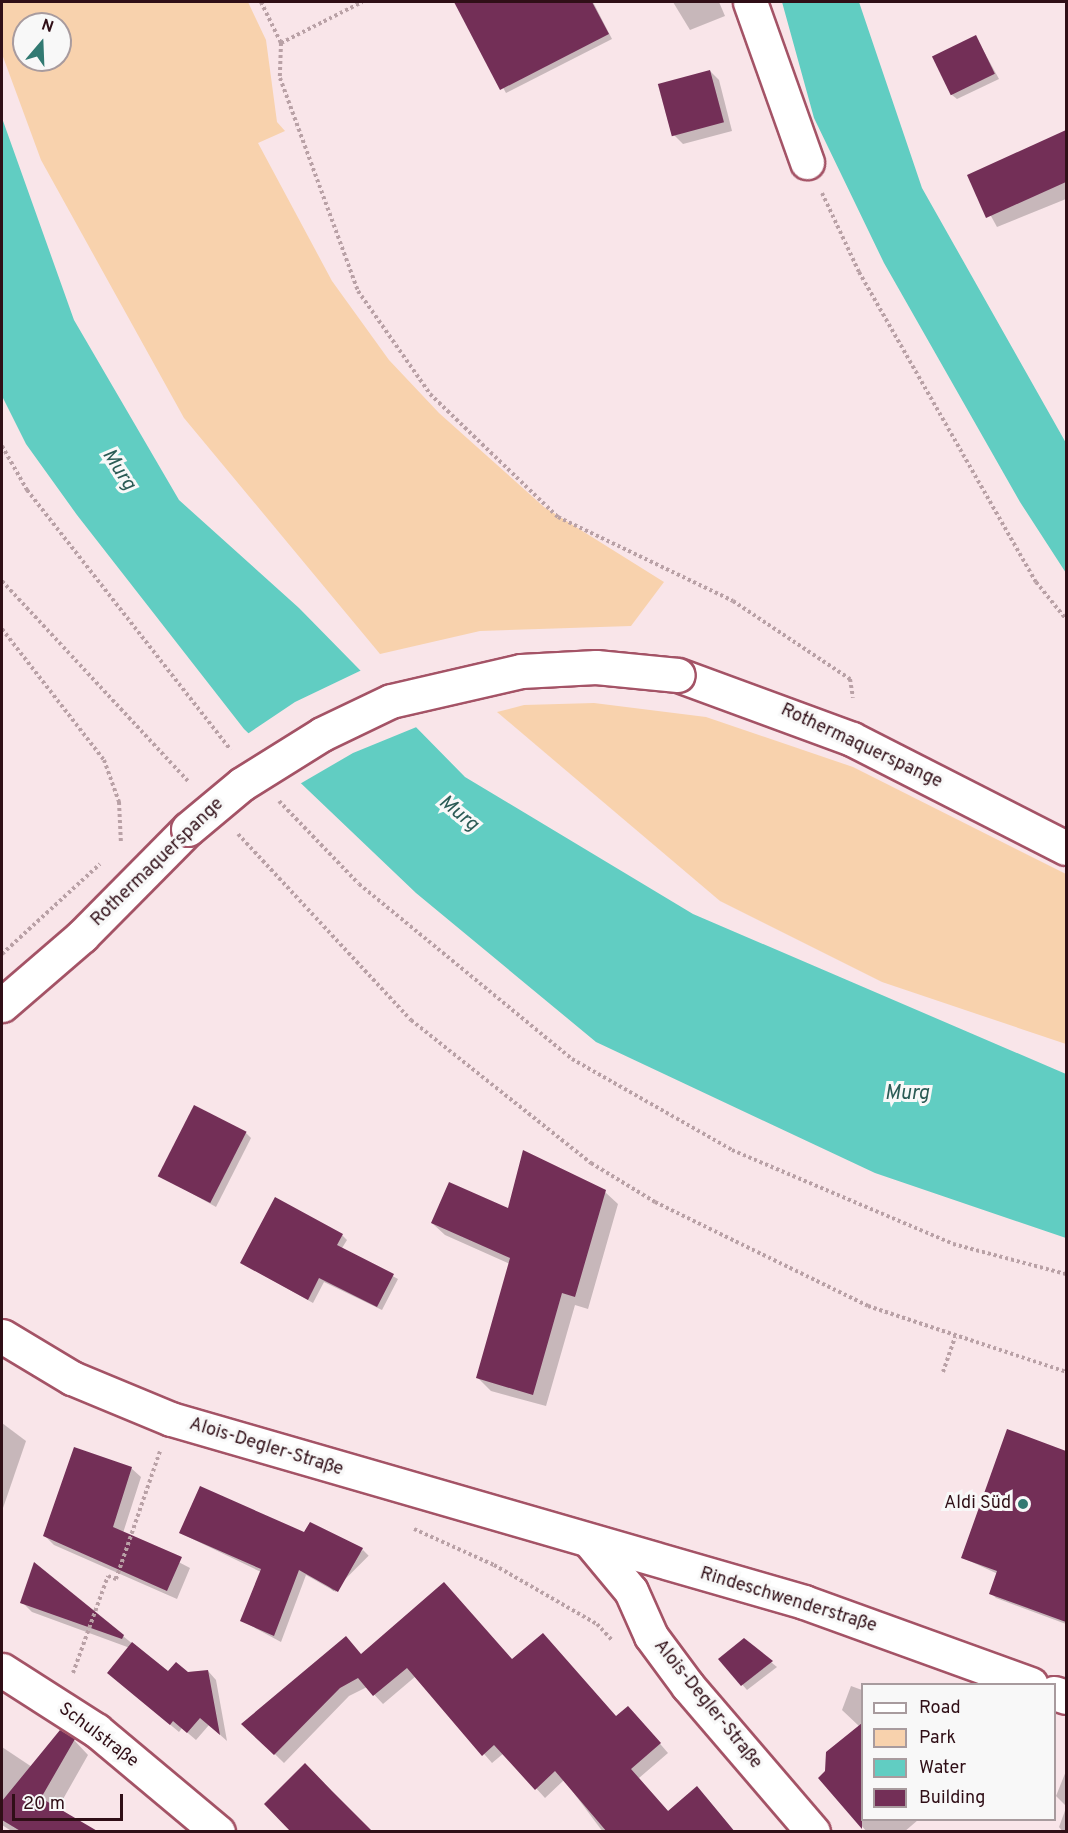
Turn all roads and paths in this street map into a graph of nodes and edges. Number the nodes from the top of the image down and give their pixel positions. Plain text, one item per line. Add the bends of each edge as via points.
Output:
1 (261, 2) edge
2 (362, 2) edge
3 (750, 2) edge
4 (281, 44) junction
5 (807, 162) joint
6 (2, 446) edge
7 (2, 581) edge
8 (1066, 619) edge
9 (2, 629) edge
10 (853, 698) dead end
11 (233, 753) dead end
12 (194, 788) dead end
13 (272, 794) dead end
14 (234, 830) dead end
15 (1066, 848) edge
16 (113, 851) dead end
17 (105, 859) dead end
18 (2, 954) edge
19 (2, 1005) edge
20 (1066, 1274) edge
21 (2, 1336) edge
22 (954, 1336) junction
23 (943, 1372) dead end
24 (1066, 1372) edge
25 (171, 1419) junction
26 (409, 1527) dead end
27 (543, 1530) joint
28 (591, 1543) junction
29 (620, 1648) dead end
30 (2, 1670) edge
31 (1028, 1683) edge
32 (60, 1707) junction
33 (218, 1832) edge
34 (813, 1832) edge

1 - 4 path
2 - 4 path
3 - 5 street
4 - 10 path via 280,78 358,291 430,394 558,517 733,601 850,679
5 - 8 path via 859,272 1036,582
6 - 11 path via 27,490
7 - 12 path
9 - 16 path via 104,760 119,802 121,844
13 - 20 path via 359,884 573,1059 732,1150 953,1244
14 - 22 path via 411,1020 591,1163 786,1268 868,1306
15 - 19 street, Rothermaquerspange, bridge via 852,739 678,675 596,667 521,671 392,701 322,734 262,771 188,829 82,936
17 - 18 path
21 - 25 street, Alois-Degler-Straße via 72,1378
22 - 23 path
22 - 24 path
25 - 27 street, Alois-Degler-Straße
25 - 32 path via 116,1579 108,1576
26 - 29 path via 514,1577 597,1624
27 - 28 street, Rindeschwenderstraße
28 - 31 street, Rindeschwenderstraße via 804,1602
28 - 34 street, Alois-Degler-Straße via 631,1591 651,1636 688,1686
30 - 32 street, Schulstraße
32 - 33 street, Schulstraße

